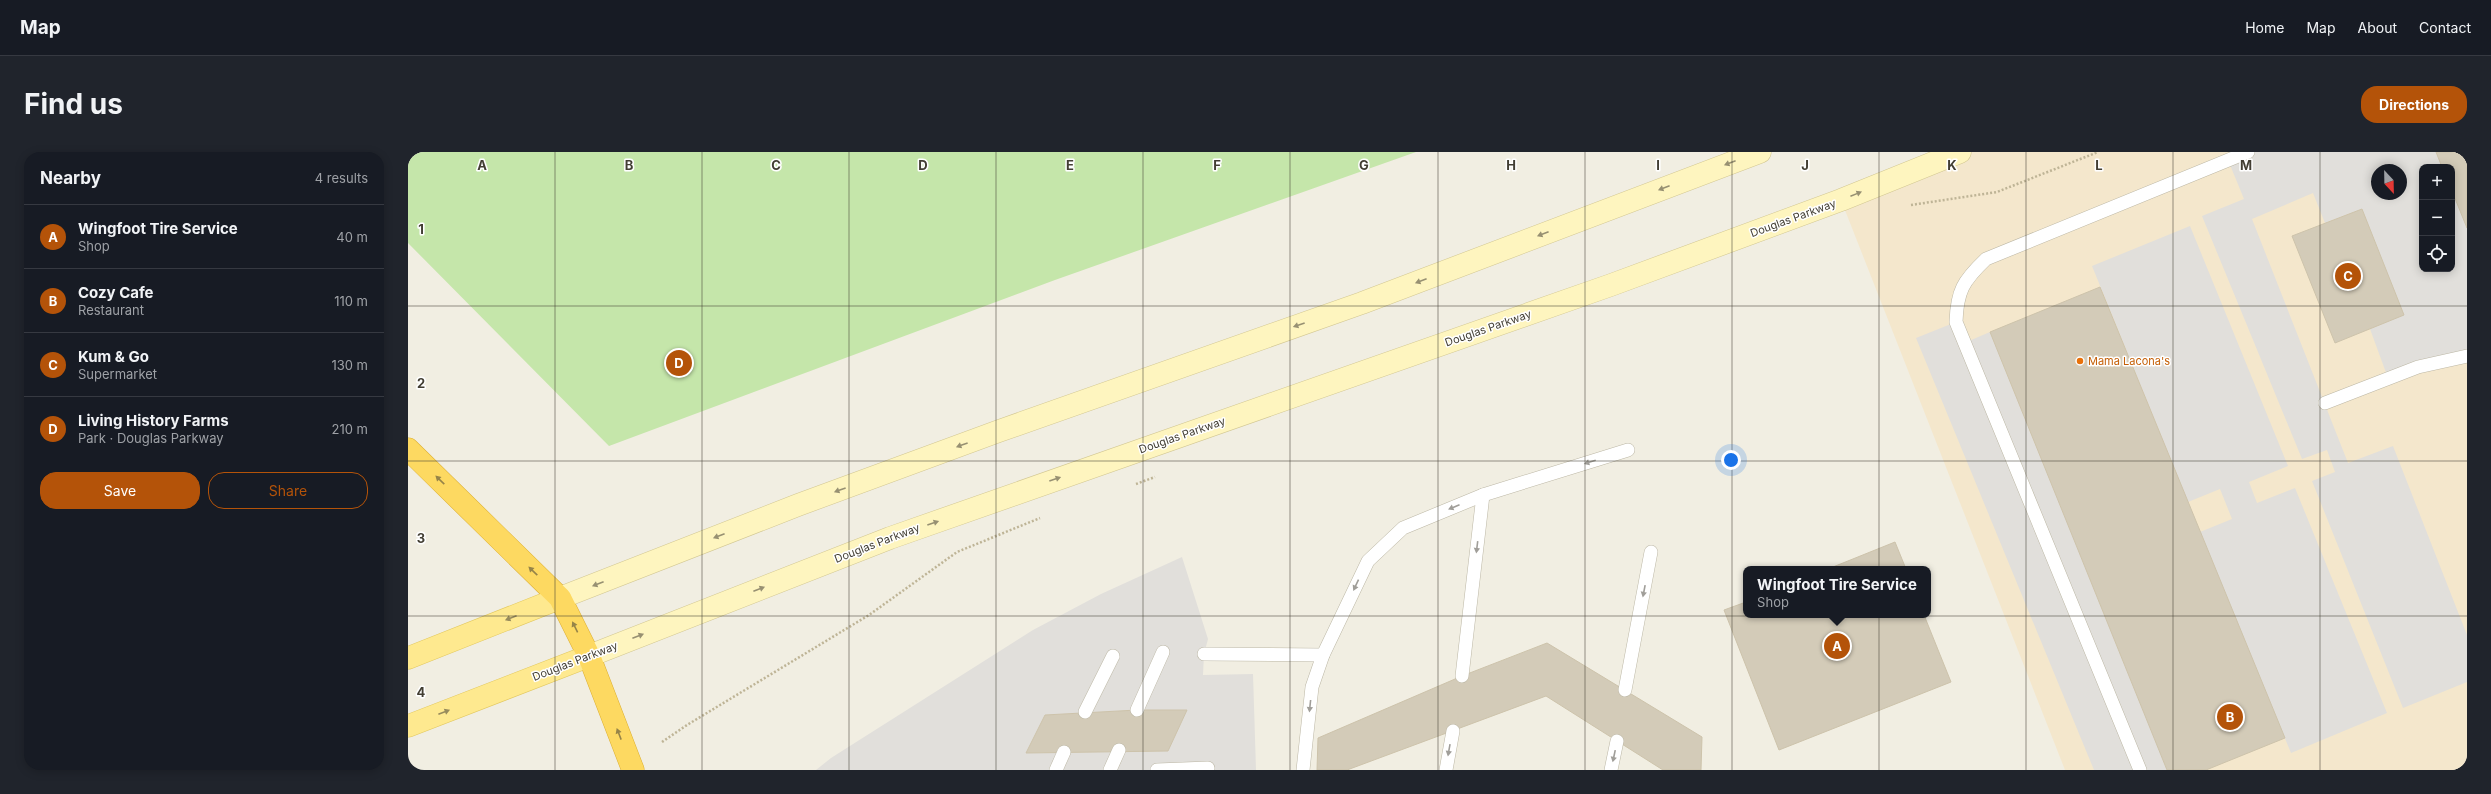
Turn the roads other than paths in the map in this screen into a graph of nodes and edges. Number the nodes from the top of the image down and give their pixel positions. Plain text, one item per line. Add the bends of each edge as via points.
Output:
1 (1760, 152) edge
2 (1960, 152) edge
3 (2248, 152) edge
4 (2227, 156) edge
5 (2467, 356) edge
6 (2325, 403) dead end
7 (408, 448) edge
8 (1628, 450) dead end
9 (1483, 494) junction
10 (1651, 552) dead end
11 (560, 598) junction
12 (1163, 652) dead end
13 (1204, 654) dead end
14 (1323, 655) junction
15 (589, 656) junction
16 (1113, 656) dead end
17 (408, 658) edge
18 (1462, 676) dead end
19 (1625, 690) dead end
20 (1137, 710) dead end
21 (1085, 712) dead end
22 (408, 726) edge
23 (1453, 731) dead end
24 (1617, 741) dead end
25 (1119, 750) dead end
26 (1064, 752) dead end
27 (1208, 768) dead end
28 (633, 770) edge
29 (1056, 770) edge
30 (1110, 770) edge
31 (1157, 770) edge
32 (1303, 770) edge
33 (1446, 770) edge
34 (1611, 770) edge
35 (2140, 770) edge

1 -> 11 main road via 1362,303 806,502
15 -> 2 main road, Douglas Parkway via 890,538 1611,286 1841,200
3 - 4 lane
4 - 35 lane via 1986,259 1962,286 1957,301 1956,322
5 - 6 lane via 2418,367
11 -> 7 highway
8 -> 9 lane
9 -> 14 lane via 1403,528 1368,561
9 -> 18 lane
10 -> 19 lane
15 -> 11 highway
11 -> 17 main road
12 - 20 lane
13 - 14 lane
14 -> 32 lane via 1312,687
22 -> 15 main road, Douglas Parkway
28 -> 15 highway
16 - 21 lane
23 -> 33 lane
24 -> 34 lane
25 - 30 lane
26 - 29 lane
27 - 31 lane

